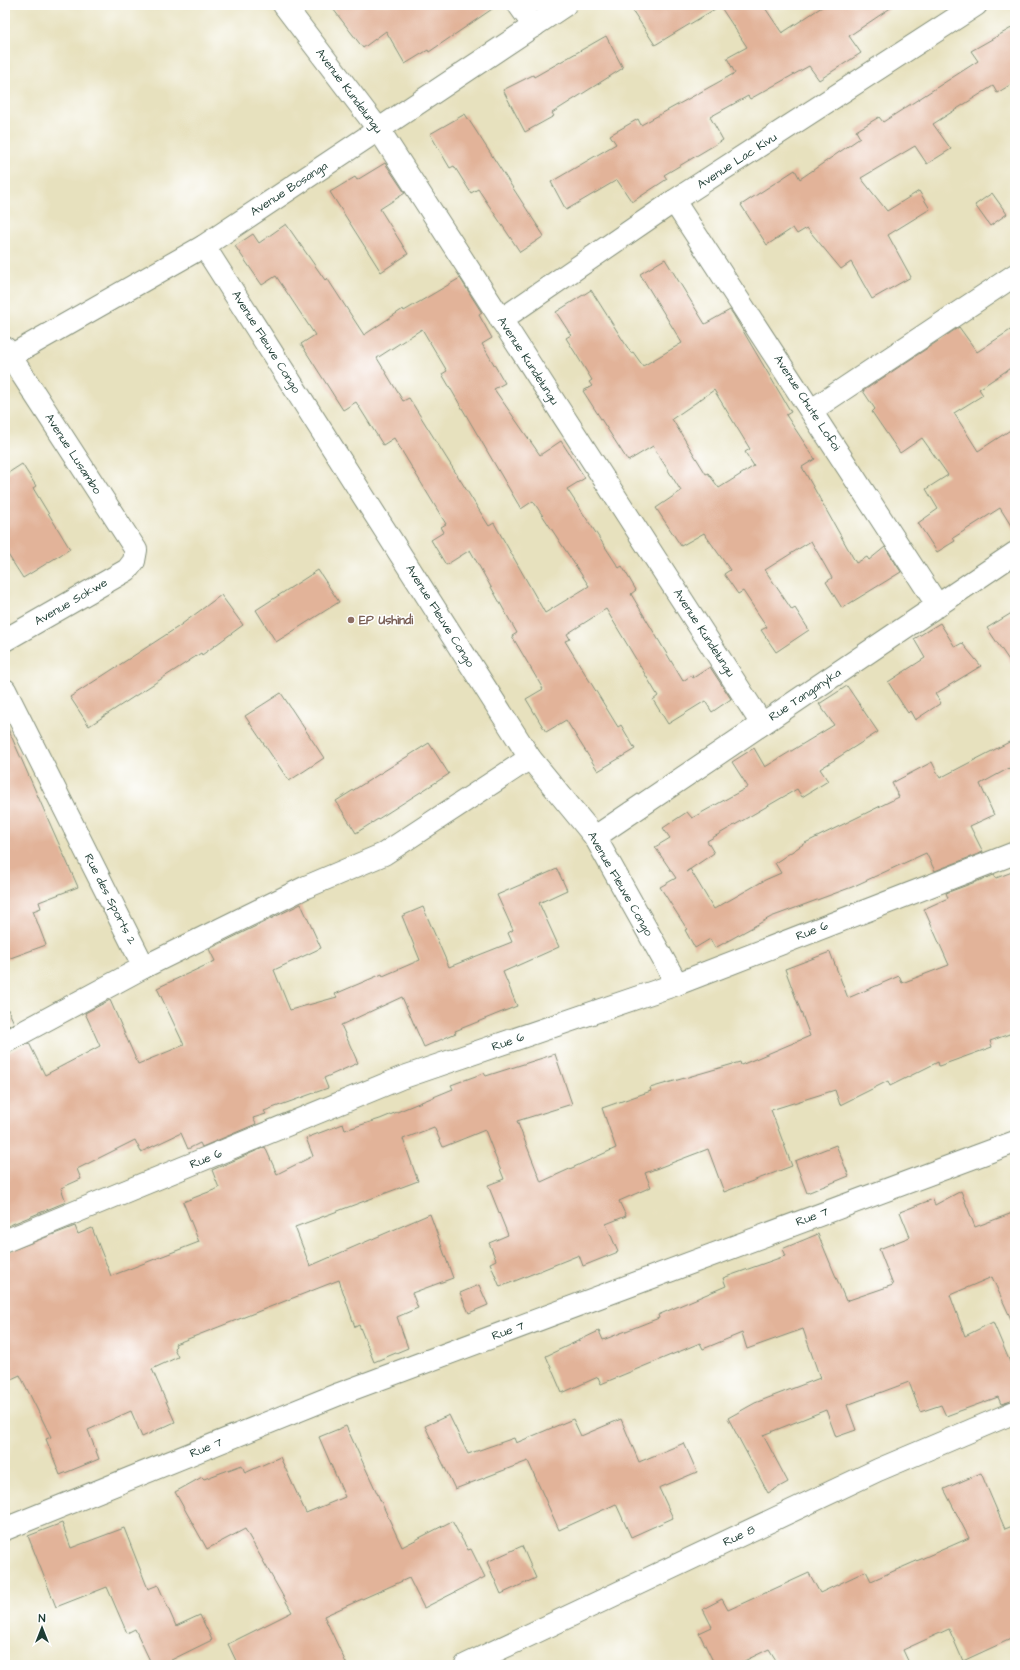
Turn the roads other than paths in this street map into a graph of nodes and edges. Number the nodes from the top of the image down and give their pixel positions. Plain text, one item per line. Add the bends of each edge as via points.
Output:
1 (284, 5) edge
2 (520, 5) edge
3 (565, 5) edge
4 (976, 5) edge
5 (534, 26) junction
6 (379, 130) junction
7 (674, 201) junction
8 (204, 246) junction
9 (1015, 276) edge
10 (501, 320) junction
11 (7, 354) edge
12 (812, 410) junction
13 (1015, 553) edge
14 (134, 562) joint
15 (938, 606) junction
16 (5, 640) edge
17 (5, 690) edge
18 (762, 724) junction
19 (530, 758) junction
20 (595, 837) junction
21 (1015, 853) edge
22 (144, 967) junction
23 (677, 984) junction
24 (5, 1042) edge
25 (1015, 1142) edge
26 (5, 1241) edge
27 (1015, 1412) edge
28 (5, 1529) edge
29 (466, 1665) edge

1 - 6 street, Avenue Kundelungu
2 - 5 street
3 - 5 street, Avenue Bosanga
4 - 7 street, Avenue Lac Kivu
5 - 6 street, Avenue Bosanga
6 - 8 street, Avenue Bosanga
6 - 10 street, Avenue Kundelungu
7 - 10 street, Avenue Lac Kivu
7 - 12 street, Avenue Chute Lofoi
8 - 11 street, Avenue Bosanga
8 - 19 street, Avenue Fleuve Congo
9 - 12 street
10 - 18 street, Avenue Kundelungu
11 - 14 street, Avenue Lusambo via 136,550
12 - 15 street, Avenue Chute Lofoi
13 - 15 street, Rue Tanganyka
14 - 16 street, Avenue Sokwe via 127,570
15 - 18 street, Rue Tanganyka
17 - 22 street, Rue des Sports 2
18 - 20 street, Rue Tanganyka
19 - 20 street, Avenue Fleuve Congo
19 - 22 street via 384,854 306,887
20 - 23 street, Avenue Fleuve Congo
21 - 23 street, Rue 6
22 - 24 street
23 - 26 street, Rue 6 via 401,1078
25 - 28 street, Rue 7 via 339,1394
27 - 29 street, Rue 8 via 878,1470

